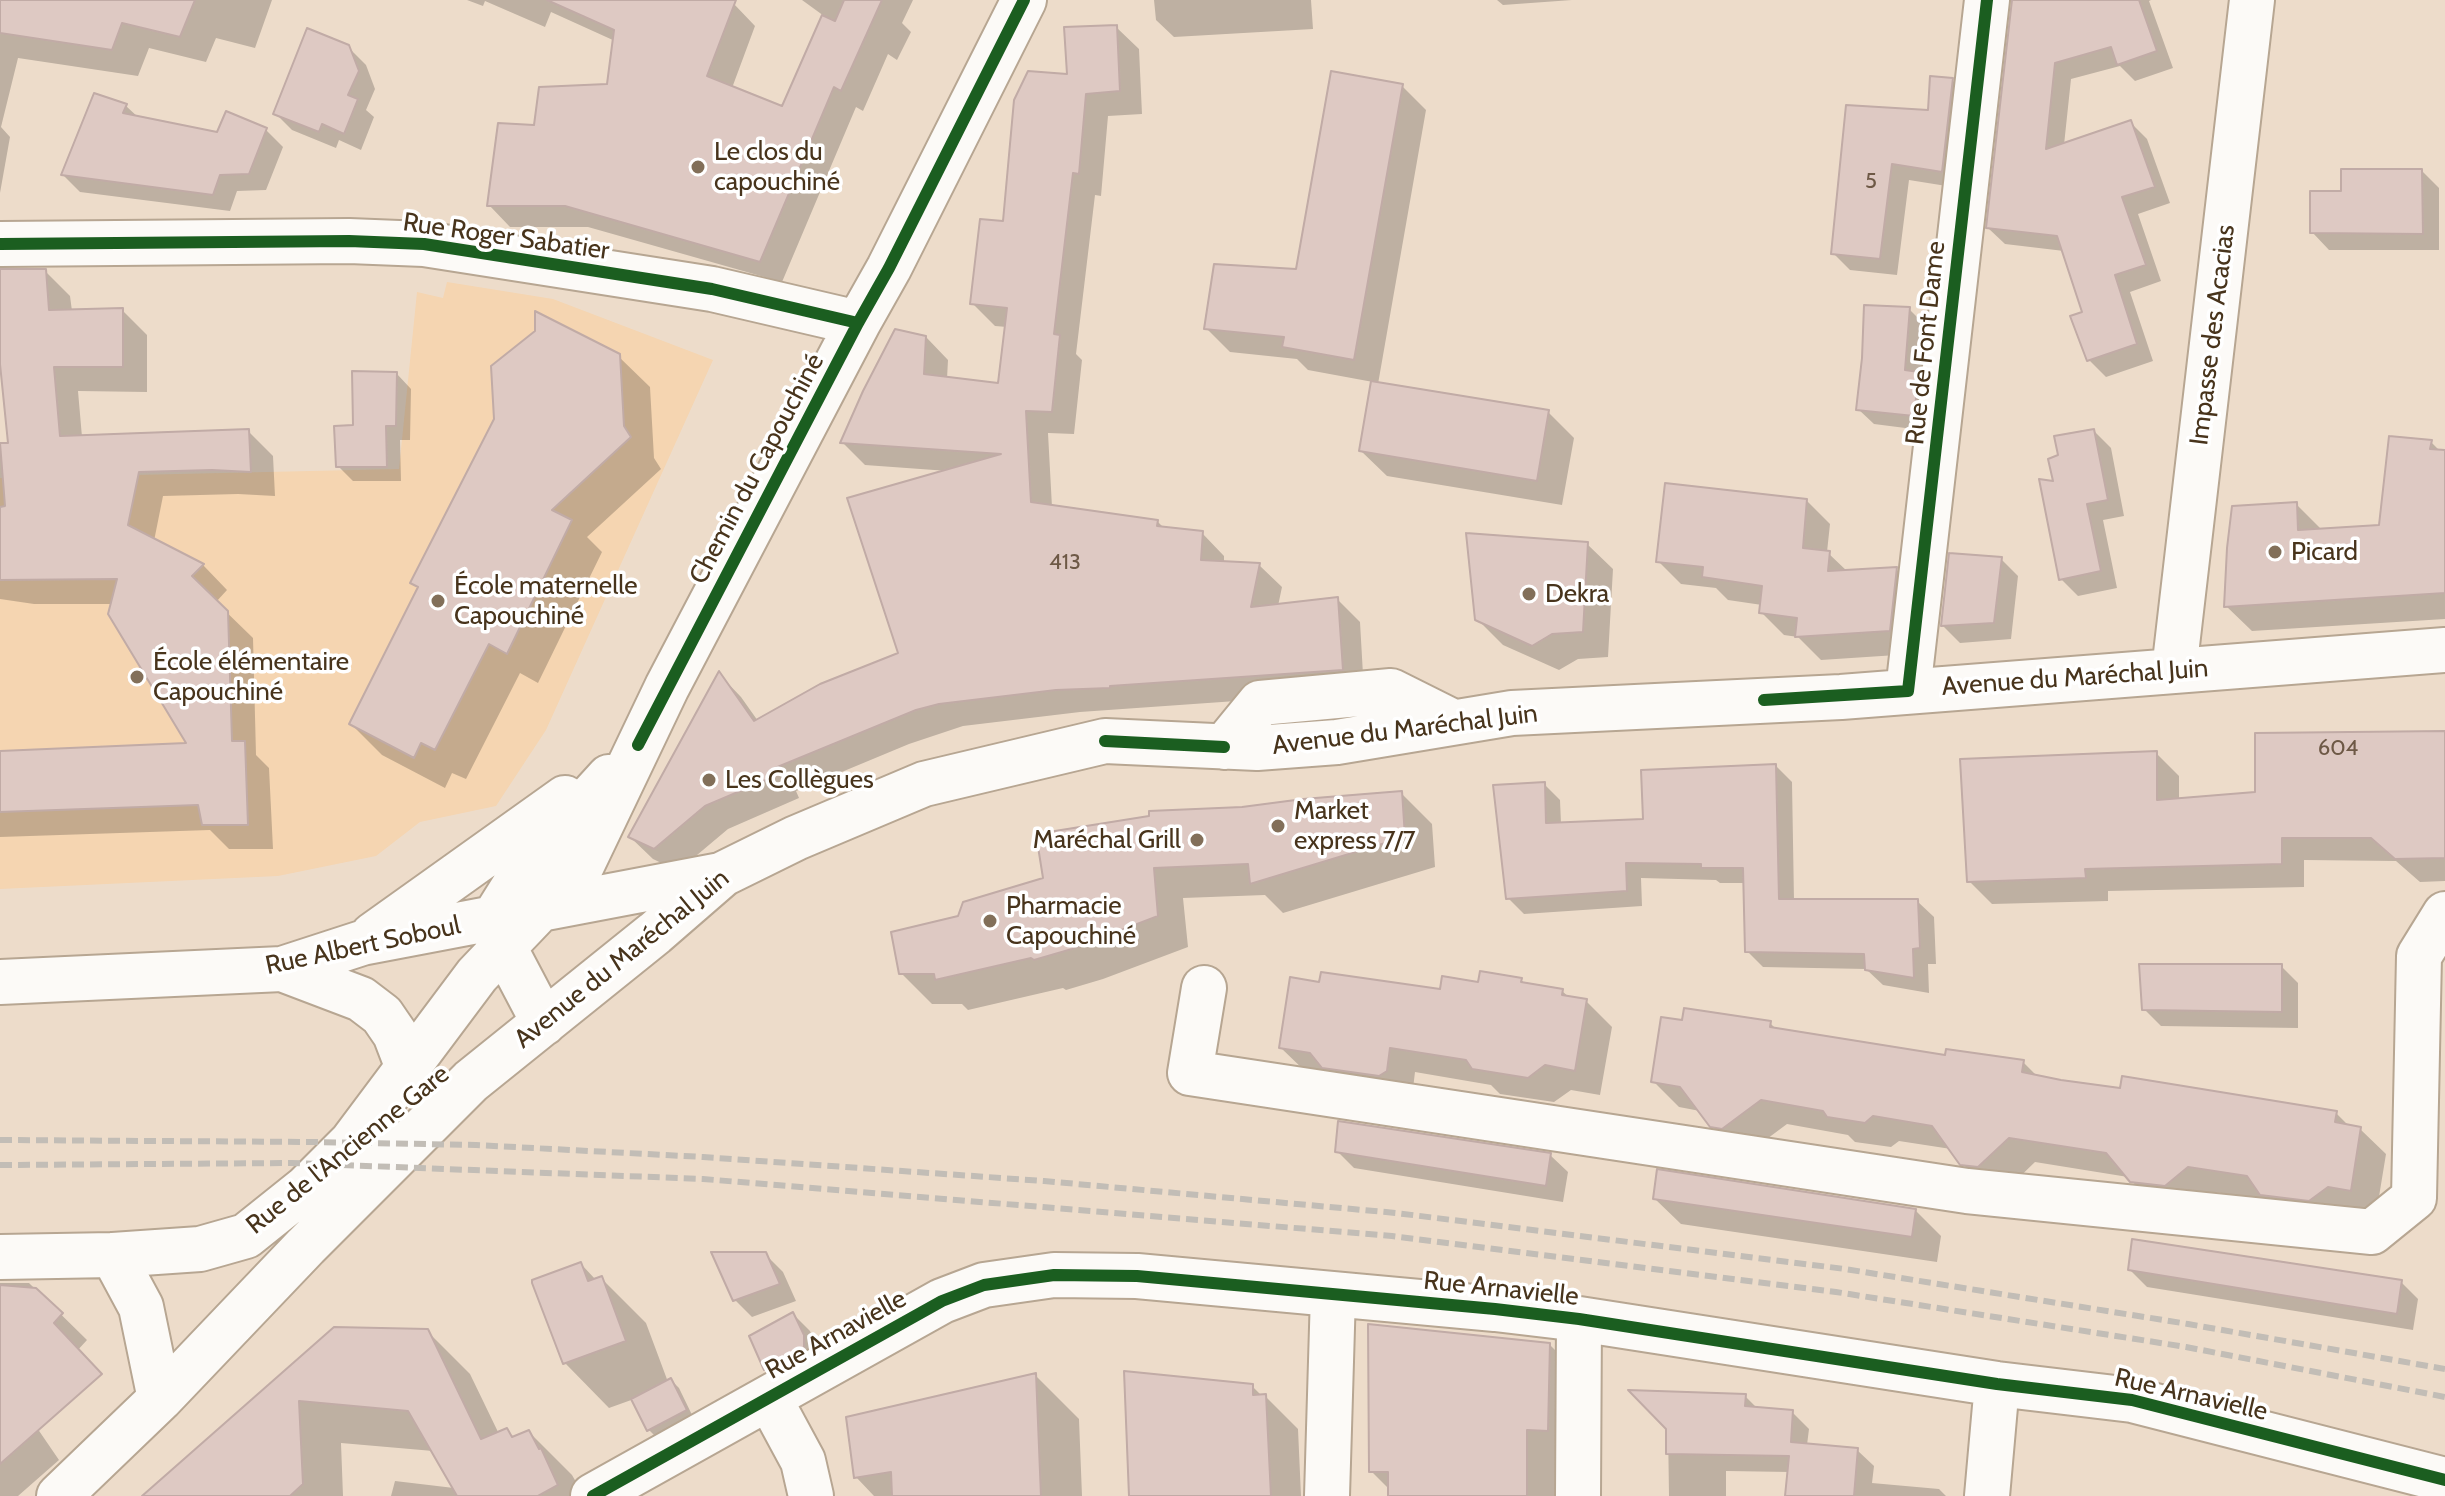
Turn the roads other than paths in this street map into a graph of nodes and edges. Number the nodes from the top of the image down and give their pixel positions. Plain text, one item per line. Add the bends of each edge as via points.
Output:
1 (1024, 0) edge
2 (1987, 0) edge
3 (2252, 0) edge
4 (0, 244) edge
5 (858, 323) junction
6 (2445, 650) edge
7 (2174, 671) junction
8 (1908, 691) junction
9 (638, 745) junction
10 (723, 874) junction
11 (540, 909) junction
12 (2445, 914) edge
13 (499, 932) junction
14 (362, 943) junction
15 (282, 969) junction
16 (0, 982) edge
17 (1204, 988) dead end
18 (544, 1023) junction
19 (408, 1068) junction
20 (352, 1142) junction
21 (113, 1255) junction
22 (0, 1257) edge
23 (1333, 1294) junction
24 (1579, 1319) junction
25 (1997, 1384) junction
26 (769, 1398) junction
27 (160, 1399) junction
28 (2445, 1480) edge
29 (59, 1496) edge
30 (593, 1496) edge
31 (811, 1496) edge
32 (1327, 1496) edge
33 (1578, 1496) edge
34 (1987, 1496) edge

1 - 5 street, Chemin du Capouchiné
2 - 8 street, Rue de Font Dame
3 - 7 street, Impasse des Acacias
4 - 5 street, Rue Roger Sabatier via 424,244 712,289
5 - 9 street, Chemin du Capouchiné
6 - 7 street, Avenue du Maréchal Juin
7 - 8 street, Avenue du Maréchal Juin
8 - 10 street, Avenue du Maréchal Juin via 1512,713 1337,742 1257,748 1105,741 924,784
9 - 11 street via 582,865
9 - 13 street via 524,870
9 - 14 street
10 - 11 street
10 - 18 street, Avenue du Maréchal Juin
11 - 13 street
12 - 17 street via 2419,956 2414,1198 2372,1232 1967,1191 1190,1073
13 - 14 street, Rue Albert Soboul
13 - 18 street
13 - 19 street via 477,975
14 - 15 street, Rue Albert Soboul
15 - 16 street, Rue Albert Soboul
15 - 19 street via 361,999 382,1015
18 - 20 street, Rue de l'Ancienne Gare via 472,1051
18 - 27 street, Avenue du Maréchal Juin via 471,1081
19 - 20 street
20 - 21 street, Rue de l'Ancienne Gare via 246,1236 200,1249
21 - 22 street, Rue de l'Ancienne Gare
21 - 27 street via 141,1307
23 - 24 street, Rue Arnavielle
23 - 26 street, Rue Arnavielle via 1137,1276 1054,1275 984,1285 942,1301
23 - 32 street
24 - 25 street, Rue Arnavielle
24 - 33 street
25 - 28 street, Rue Arnavielle via 2132,1400
25 - 34 street
26 - 30 street, Rue Arnavielle
26 - 31 street via 803,1461
27 - 29 street, Avenue du Maréchal Juin

